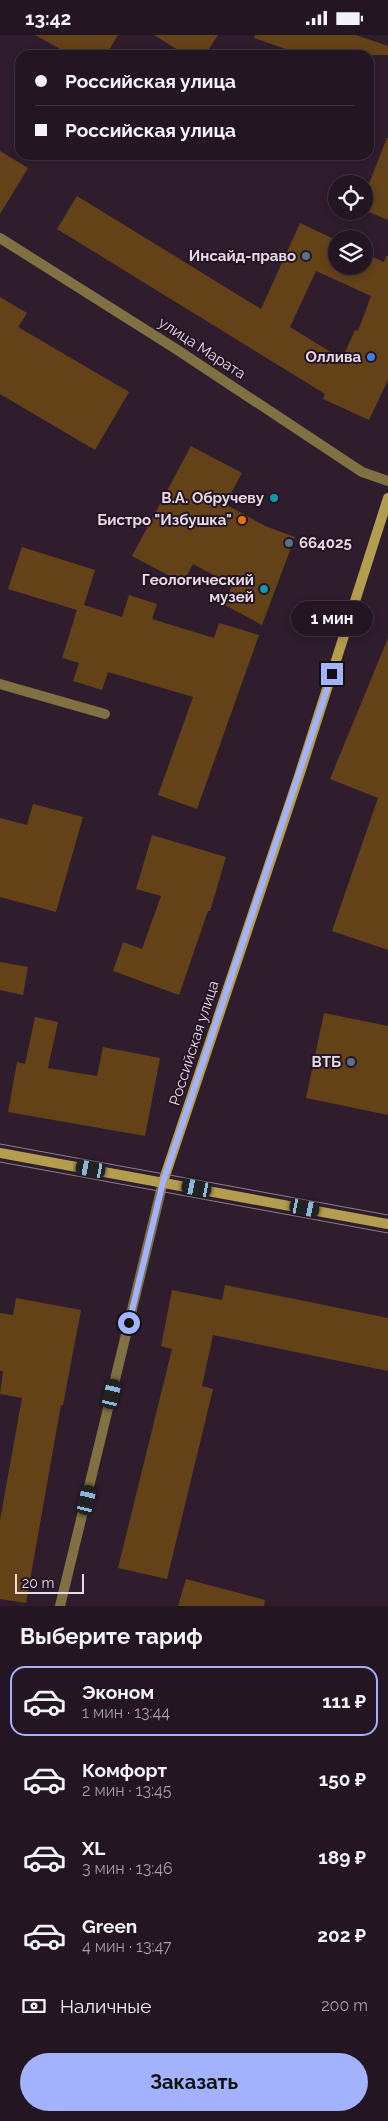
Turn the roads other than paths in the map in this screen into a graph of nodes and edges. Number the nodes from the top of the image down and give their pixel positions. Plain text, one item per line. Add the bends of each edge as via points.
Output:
1 (0, 238) edge
2 (388, 481) edge
3 (388, 497) edge
4 (0, 684) edge
5 (105, 714) dead end
6 (0, 1153) edge
7 (163, 1182) junction
8 (388, 1223) edge
9 (60, 1606) edge

1 - 2 street, улица Марата via 362,472
3 - 7 street, Российская улица via 300,773
4 - 5 street
6 - 7 street
7 - 8 street
7 - 9 street, Российская улица

